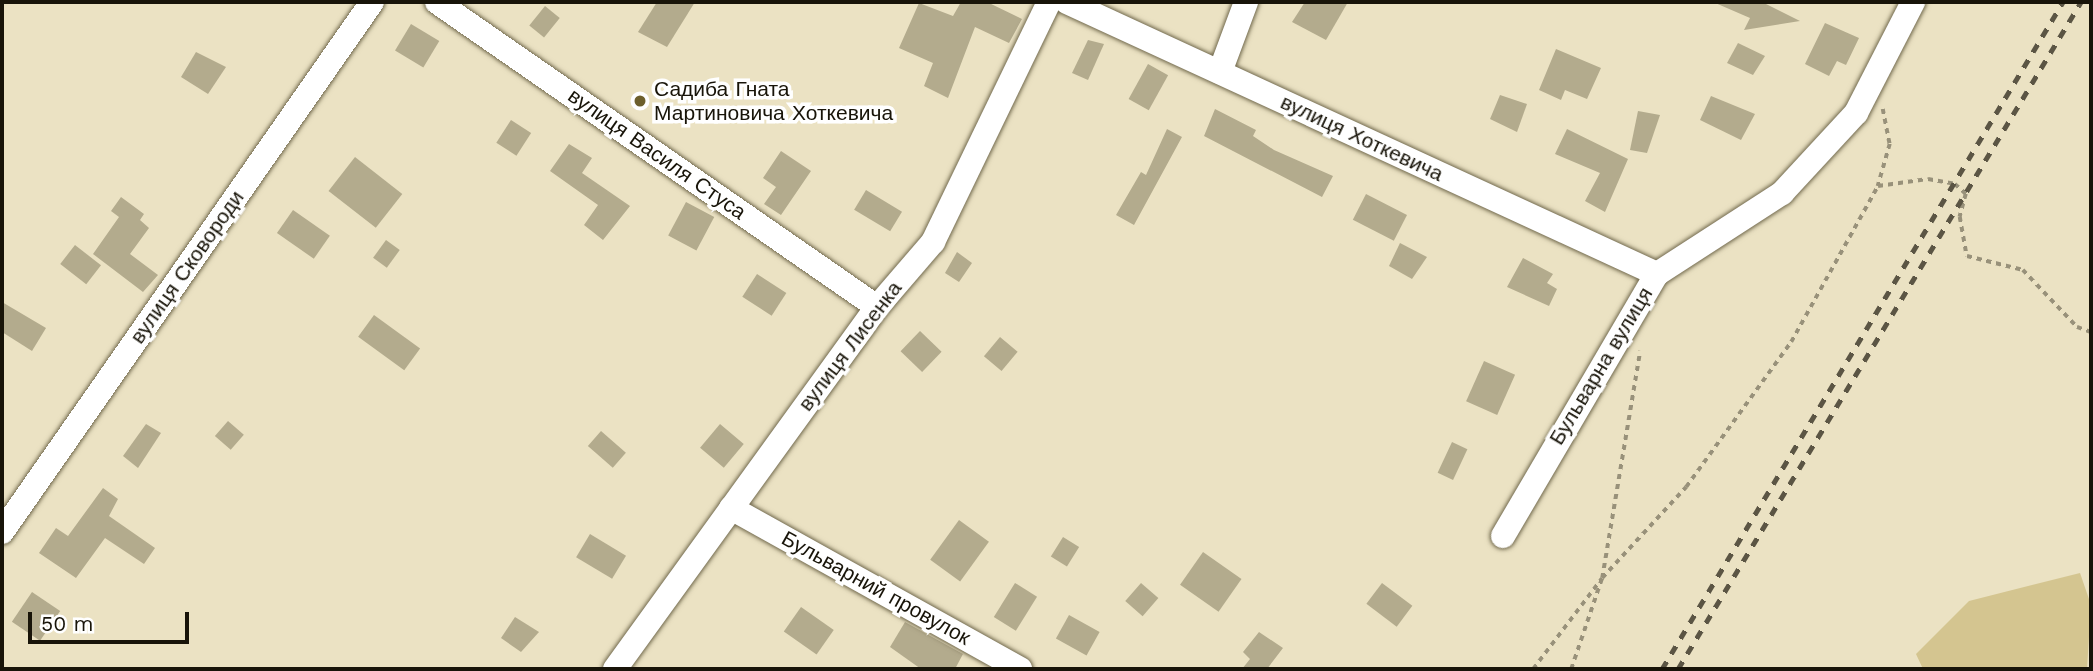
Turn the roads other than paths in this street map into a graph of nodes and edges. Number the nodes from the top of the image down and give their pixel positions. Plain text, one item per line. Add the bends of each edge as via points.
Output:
1 (372, 2) edge
2 (436, 2) edge
3 (1049, 2) edge
4 (1067, 2) edge
5 (1246, 2) edge
6 (1913, 2) edge
7 (1220, 72) junction
8 (1657, 274) junction
9 (877, 307) junction
10 (731, 508) junction
11 (2, 532) edge
12 (1503, 536) dead end
13 (615, 669) edge
14 (1020, 669) edge

1 - 11 street, вулиця Сковороди
2 - 9 street, вулиця Василя Стуса
3 - 9 street, вулиця Лисенка via 933,242
4 - 7 street, вулиця Хоткевича
5 - 7 street
6 - 8 street, Бульварна вулиця via 1856,113 1782,192
7 - 8 street, вулиця Хоткевича
8 - 12 street, Бульварна вулиця
9 - 10 street, вулиця Лисенка
10 - 13 street, вулиця Лисенка
10 - 14 street, Бульварний провулок

